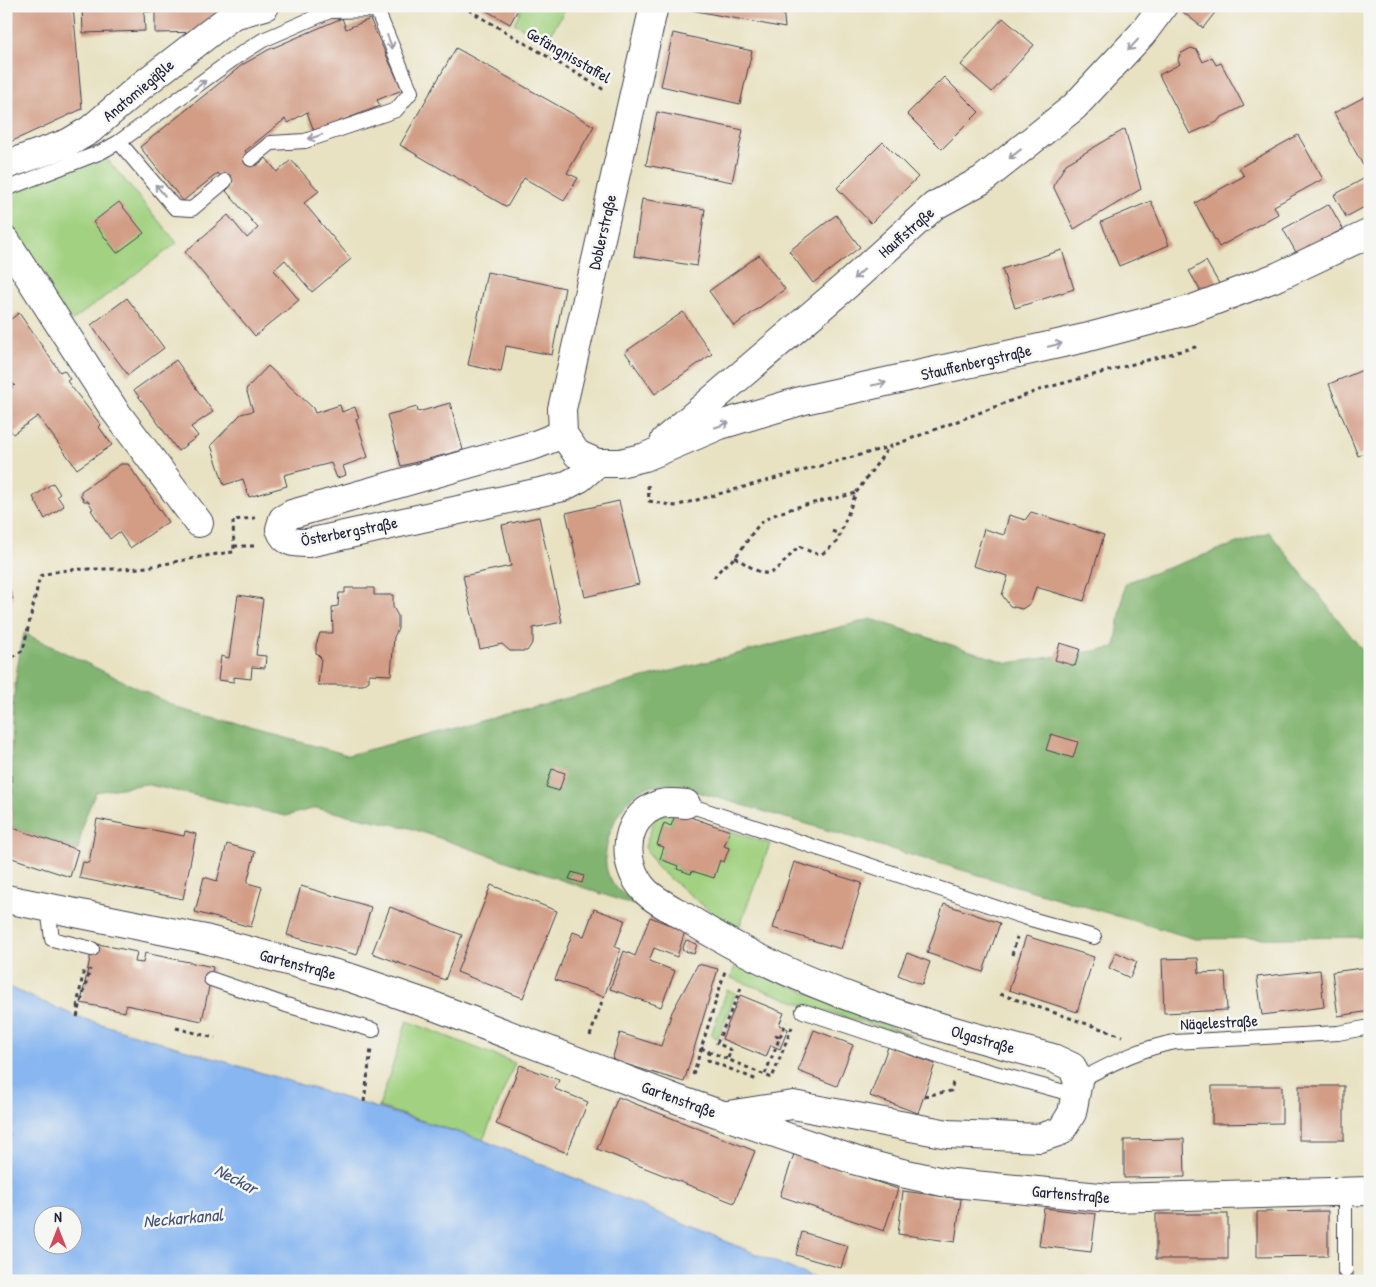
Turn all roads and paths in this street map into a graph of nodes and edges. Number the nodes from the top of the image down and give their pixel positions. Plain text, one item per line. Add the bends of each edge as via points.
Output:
1 (265, 6) edge
2 (462, 6) edge
3 (654, 6) edge
4 (1163, 6) edge
5 (1370, 48) edge
6 (1370, 52) edge
7 (612, 94) dead end
8 (119, 142) junction
9 (251, 159) dead end
10 (6, 165) edge
11 (225, 181) dead end
12 (6, 189) edge
13 (1370, 233) edge
14 (6, 241) edge
15 (1199, 346) dead end
16 (889, 447) junction
17 (579, 450) junction
18 (645, 457) junction
19 (856, 493) junction
20 (199, 523) dead end
21 (832, 530) dead end
22 (234, 533) dead end
23 (840, 534) junction
24 (735, 558) junction
25 (714, 578) dead end
26 (6, 662) edge
27 (6, 758) edge
28 (7, 791) edge
29 (686, 804) joint
30 (6, 833) edge
31 (6, 899) edge
32 (48, 908) junction
33 (1094, 937) dead end
34 (90, 948) joint
35 (91, 966) dead end
36 (723, 976) dead end
37 (210, 979) dead end
38 (741, 988) dead end
39 (1000, 994) dead end
40 (602, 1001) dead end
41 (83, 1009) dead end
42 (799, 1014) joint
43 (78, 1017) dead end
44 (786, 1024) dead end
45 (1370, 1027) edge
46 (176, 1028) dead end
47 (373, 1030) joint
48 (775, 1035) dead end
49 (780, 1037) junction
50 (215, 1038) dead end
51 (1126, 1041) dead end
52 (701, 1048) junction
53 (709, 1051) junction
54 (728, 1058) junction
55 (580, 1063) junction
56 (959, 1063) junction
57 (765, 1074) junction
58 (692, 1076) dead end
59 (758, 1080) dead end
60 (1076, 1088) junction
61 (924, 1096) dead end
62 (364, 1102) dead end
63 (724, 1115) junction
64 (1357, 1192) edge
65 (1345, 1271) dead end

1 - 10 street, Anatomiegäßle via 233,15 90,130 68,143
2 - 7 path, Gefängnisstaffel
3 - 17 street, Doblerstraße via 562,409
4 -> 18 street, Hauffstraße via 1142,34 1074,107 982,180 934,206
5 - 6 path
8 -> 9 lane via 263,40 330,11 377,10 411,92 396,110 304,141 271,143
11 -> 8 lane via 192,209 175,208
8 - 12 lane
18 -> 13 street, Stauffenbergstraße via 720,425 804,400 1085,338 1190,310 1279,276
14 - 20 street via 115,411
15 - 16 path via 1042,389
16 - 18 path via 675,506 650,501
16 - 19 path
17 - 17 street, Österbergstraße via 535,445 292,514 283,519 280,529 286,540 308,543 563,486 580,478
17 - 18 street, Stauffenbergstraße via 620,463
19 - 23 path
19 - 24 path via 789,511 763,522
21 - 23 path
22 - 26 path via 234,552 131,568 64,569 40,576 23,650
23 - 24 path via 822,554 799,546 779,569 769,574 760,573
24 - 25 path
27 - 28 path
28 - 30 path
29 - 33 lane via 1024,917
29 - 60 street, Olgastraße via 660,804 644,813 628,840 630,869 651,896 734,947 795,974 903,1016 1053,1058 1072,1067
31 - 32 street, Gartenstraße
32 - 34 lane via 52,939
32 - 55 street, Gartenstraße via 205,939 351,978
34 - 41 path, bridge via 77,1008
35 - 43 path
36 - 52 path
37 - 47 lane
38 - 54 path via 718,1043 731,1050
39 - 51 path via 1124,1036
40 - 55 path
42 - 56 lane
42 - 57 path via 772,1078
44 - 49 path
45 - 60 lane, Nägelestraße via 1338,1033 1174,1042 1153,1046 1134,1053
46 - 50 path
47 - 62 path
48 - 49 path
49 - 57 path
52 - 53 path
52 - 58 path
53 - 54 path
53 - 59 path via 708,1060
54 - 57 path
55 - 63 street, Gartenstraße
56 - 60 lane
56 - 61 path via 951,1092
60 - 63 street via 1072,1113 1061,1130 1040,1138 948,1134 793,1105
63 - 64 street, Gartenstraße via 857,1161 943,1182 1110,1198
64 - 65 lane

